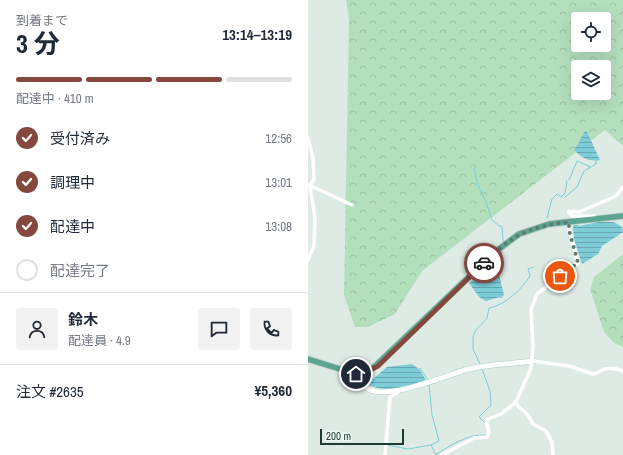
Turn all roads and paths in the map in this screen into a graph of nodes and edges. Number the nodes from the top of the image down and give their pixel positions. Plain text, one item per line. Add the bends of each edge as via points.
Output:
1 (308, 138) edge
2 (309, 185) edge
3 (623, 187) edge
4 (352, 205) dead end
5 (623, 216) edge
6 (597, 219) junction
7 (569, 222) junction
8 (308, 260) edge
9 (308, 358) edge
10 (533, 361) junction
11 (623, 371) edge
12 (360, 373) junction
13 (398, 390) junction
14 (516, 402) junction
15 (385, 455) edge
16 (442, 455) edge
17 (553, 455) edge

1 - 2 street via 313,151 314,175
2 - 4 street
2 - 8 street via 315,218 314,246
3 - 6 street via 616,196 579,212 569,211 572,216 594,216
5 - 6 main road
6 - 7 main road
7 - 10 street via 578,263 537,294 531,310
7 - 12 main road via 531,228 510,239 378,366
9 - 12 main road via 352,373
10 - 11 street via 569,366 593,374 604,369 614,368
10 - 13 street via 460,371 416,387
10 - 14 street
12 - 13 street via 368,389
13 - 15 street via 390,397
14 - 16 street via 501,414 486,420 489,433 487,437 470,440
14 - 17 street via 533,424 546,431 552,442

